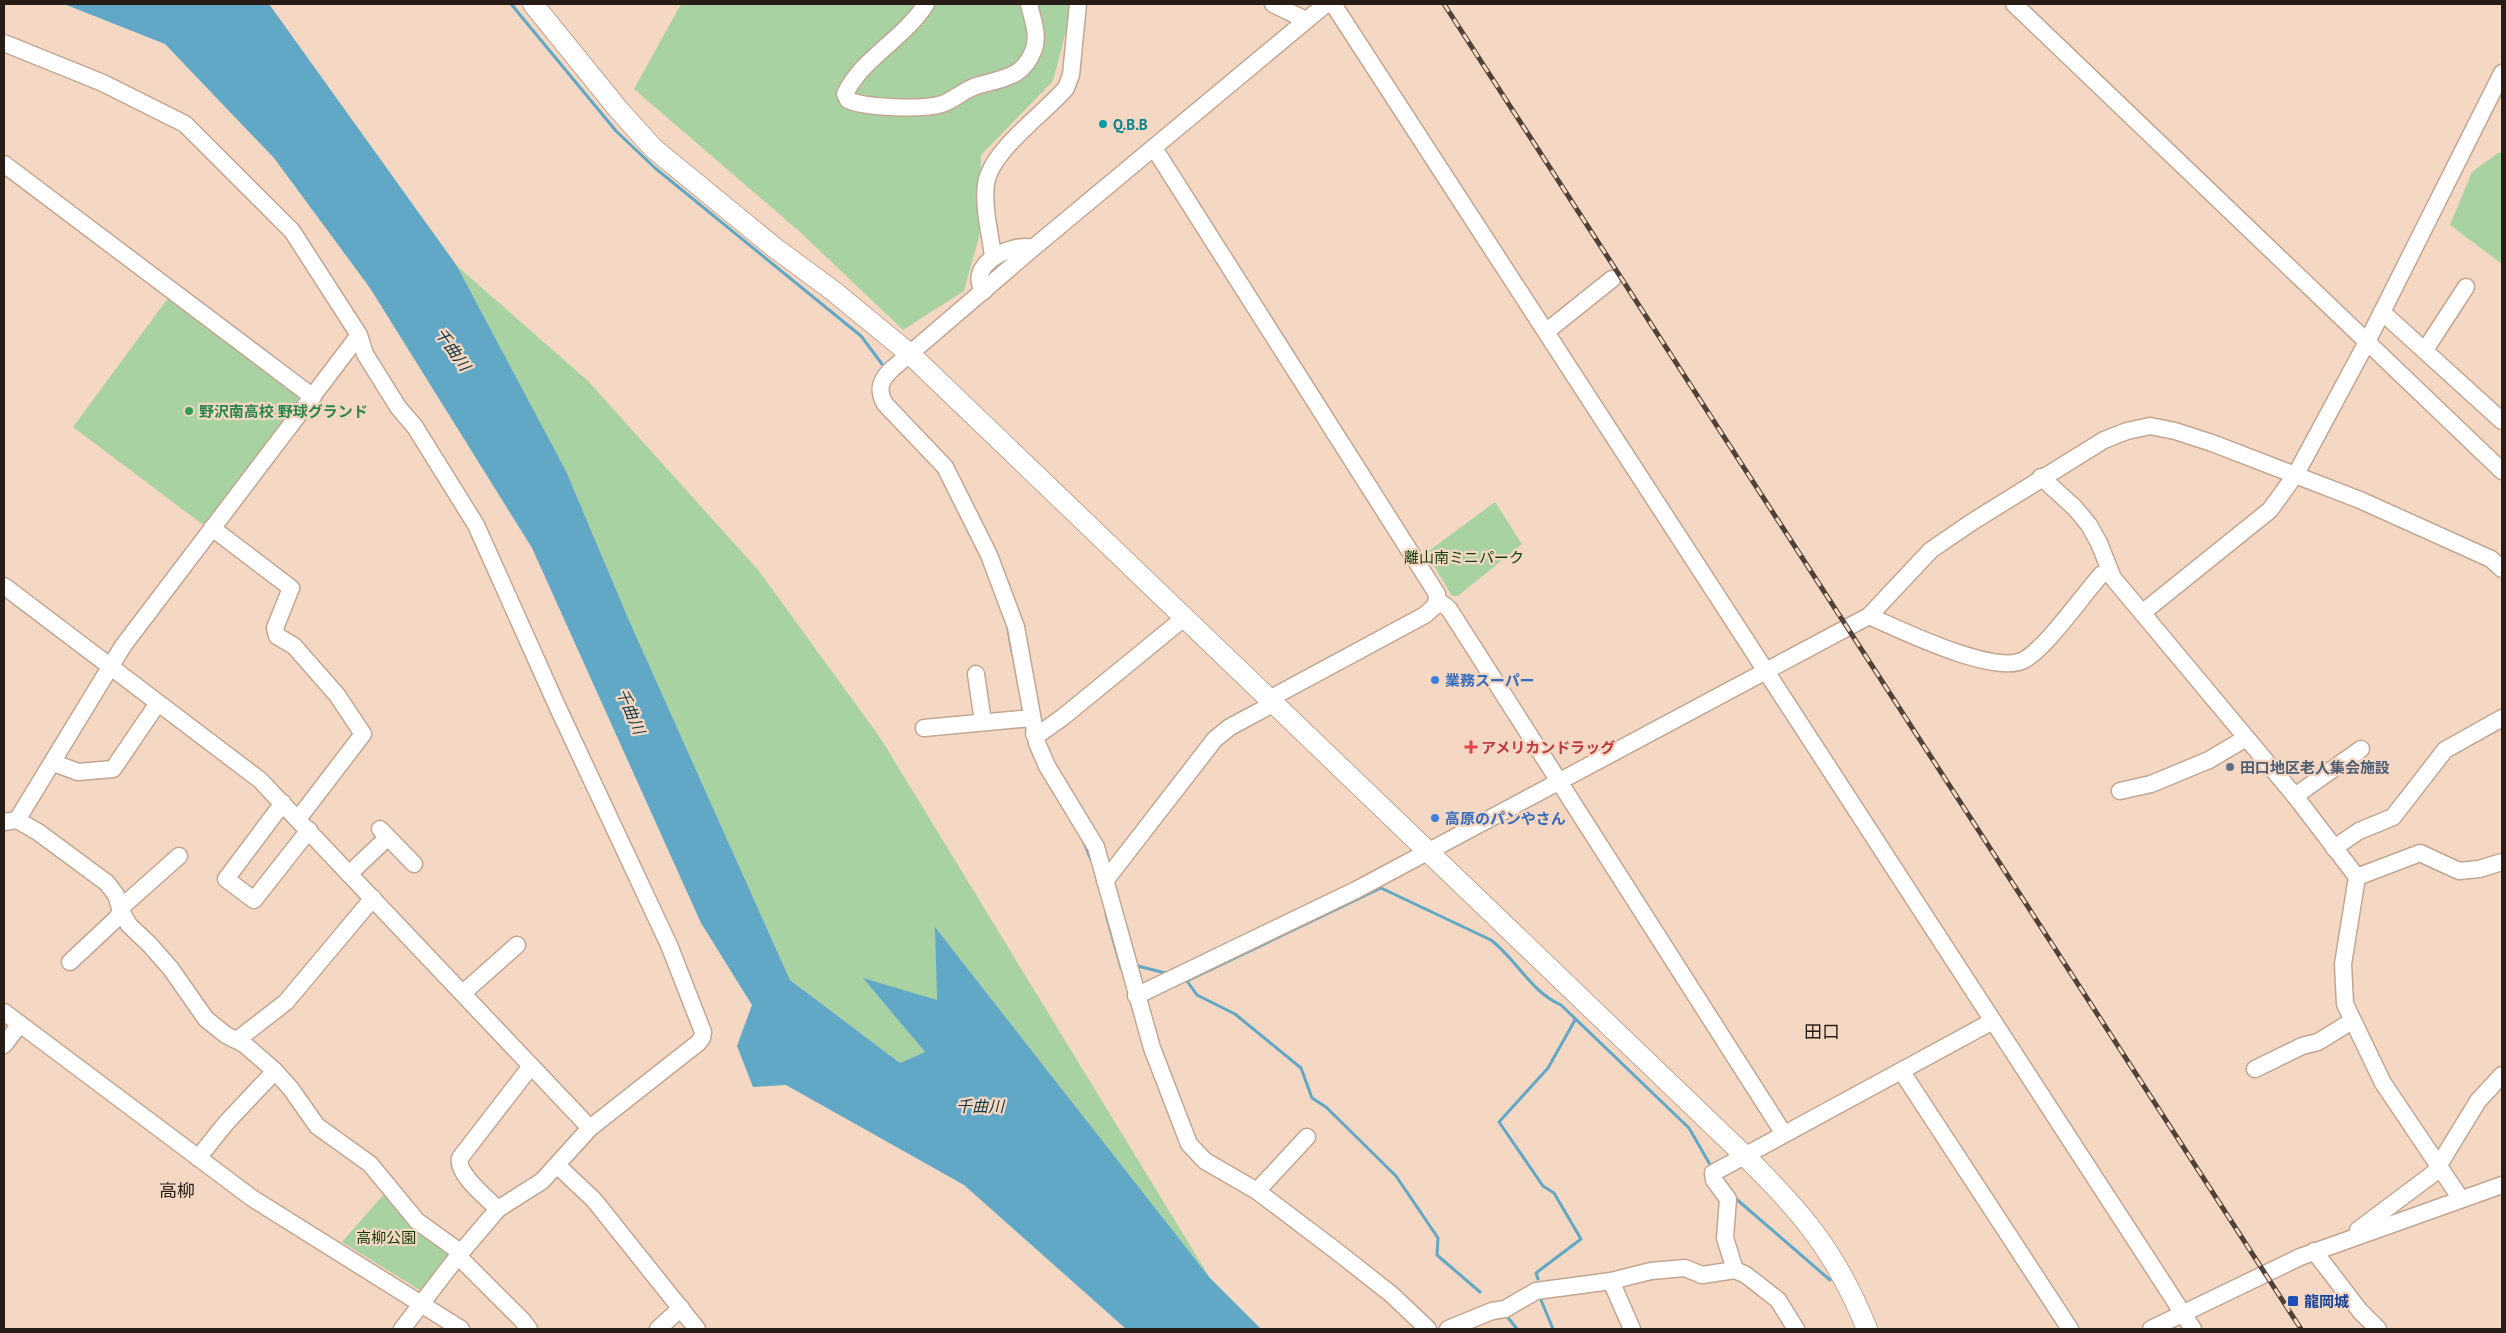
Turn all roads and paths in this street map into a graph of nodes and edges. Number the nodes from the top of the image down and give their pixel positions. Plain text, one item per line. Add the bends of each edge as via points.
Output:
1 (533, 4) edge
2 (926, 4) edge
3 (1029, 4) edge
4 (1078, 4) edge
5 (1273, 4) edge
6 (1326, 4) edge
7 (1333, 4) edge
8 (2014, 4) edge
9 (1306, 20) junction
10 (4, 43) edge
11 (2502, 73) edge
12 (1154, 148) junction
13 (4, 164) edge
14 (1032, 248) junction
15 (993, 256) junction
16 (1612, 279) dead end
17 (2466, 287) dead end
18 (984, 290) junction
19 (2382, 312) junction
20 (1549, 329) junction
21 (359, 335) junction
22 (2367, 342) junction
23 (2425, 350) junction
24 (910, 354) junction
25 (313, 397) junction
26 (2502, 421) edge
27 (2502, 471) edge
28 (2296, 474) junction
29 (2041, 477) junction
30 (212, 528) junction
31 (2502, 570) edge
32 (2109, 571) junction
33 (4, 586) edge
34 (1438, 600) junction
35 (2142, 613) junction
36 (1869, 616) junction
37 (1184, 618) junction
38 (110, 666) junction
39 (1766, 672) junction
40 (976, 674) dead end
41 (1271, 702) junction
42 (158, 703) junction
43 (2502, 718) edge
44 (983, 722) junction
45 (1033, 726) junction
46 (924, 728) dead end
47 (2246, 738) junction
48 (2361, 749) dead end
49 (54, 763) junction
50 (1559, 782) junction
51 (2120, 791) dead end
52 (2295, 796) junction
53 (283, 803) junction
54 (10, 821) edge
55 (304, 824) junction
56 (2334, 848) junction
57 (1428, 852) junction
58 (179, 856) dead end
59 (2502, 862) edge
60 (414, 864) dead end
61 (349, 874) junction
62 (2357, 877) junction
63 (1105, 880) junction
64 (373, 898) junction
65 (121, 911) junction
66 (517, 945) dead end
67 (70, 962) dead end
68 (463, 993) junction
69 (1136, 996) junction
70 (4, 1012) edge
71 (1993, 1021) junction
72 (2352, 1021) junction
73 (20, 1024) junction
74 (237, 1040) junction
75 (4, 1045) edge
76 (532, 1066) junction
77 (2254, 1069) dead end
78 (275, 1071) junction
79 (1902, 1072) junction
80 (2502, 1075) edge
81 (590, 1128) junction
82 (1784, 1134) junction
83 (1307, 1136) dead end
84 (1744, 1155) junction
85 (198, 1158) junction
86 (2439, 1164) junction
87 (558, 1166) junction
88 (2501, 1188) edge
89 (1257, 1191) junction
90 (2461, 1199) junction
91 (498, 1209) junction
92 (2357, 1236) junction
93 (2314, 1252) junction
94 (459, 1254) junction
95 (1735, 1270) junction
96 (1611, 1281) junction
97 (421, 1304) junction
98 (681, 1308) junction
99 (2182, 1313) junction
100 (402, 1329) edge
101 (462, 1329) edge
102 (529, 1329) edge
103 (658, 1329) edge
104 (697, 1329) edge
105 (1428, 1329) edge
106 (1448, 1329) edge
107 (1632, 1329) edge
108 (1796, 1329) edge
109 (1867, 1329) edge
110 (2070, 1329) edge
111 (2151, 1329) edge
112 (2193, 1329) edge
113 (2378, 1329) edge

1 - 24 main road via 653,148
2 - 3 street via 901,34 867,62 849,85 845,94 848,100 908,109 943,104 974,86 1009,79 1028,60 1034,48 1036,33
4 - 15 street via 1071,75 1066,88 1003,152 990,171 985,201
5 - 9 street
6 - 9 street
7 - 20 street
8 - 22 street
9 - 12 street
10 - 21 street via 103,83 185,124 292,231
11 - 19 street
12 - 14 street
12 - 34 street via 1435,589
13 - 25 street
14 - 15 street via 1016,247
14 - 18 street
15 - 18 street via 979,277 979,284
16 - 20 street
17 - 23 street
18 - 24 street
19 - 22 street
19 - 23 street
20 - 39 street
21 - 25 street
21 - 81 street via 365,354 388,392 415,427 476,525 669,945 703,1032 698,1043
22 - 27 street
22 - 28 street
23 - 26 street
24 - 37 main road
24 - 45 street via 886,375 880,395 945,467 989,554 1016,627
25 - 30 street
28 - 29 street via 2212,443 2150,426 2115,435
28 - 31 street via 2491,558
28 - 35 street via 2270,510
29 - 32 street via 2089,525
29 - 36 street via 1931,550
30 - 38 street
30 - 55 street via 291,588 275,628 277,636 294,646 336,695 363,734
32 - 35 street
32 - 36 street via 2101,575 2049,637 2029,656 2014,663 1958,653
33 - 38 street
34 - 41 street via 1425,615
34 - 50 street via 1449,610
35 - 47 street
36 - 39 street
37 - 41 main road
37 - 45 street via 1042,732
38 - 42 street
38 - 49 street
39 - 50 street
39 - 71 street
40 - 44 street
41 - 57 main road
41 - 63 street via 1214,739
42 - 49 street via 113,768 78,772
42 - 53 street via 260,780
43 - 56 street via 2445,750 2392,817 2359,831
44 - 45 street
44 - 46 street
45 - 63 street via 1047,766 1096,847
47 - 51 street via 2209,760 2152,784
47 - 52 street
48 - 52 street
49 - 54 street
50 - 57 street
50 - 82 street
52 - 56 street
53 - 55 street
53 - 55 street via 226,879 254,900
54 - 65 street via 38,832 107,883 120,903
55 - 61 street
56 - 62 street
57 - 69 street
57 - 84 main road
58 - 65 street
59 - 62 street via 2459,871 2420,853
60 - 61 street via 383,833
61 - 64 street
62 - 72 street via 2343,964 2345,1004
63 - 69 street
64 - 68 street
64 - 74 street via 286,1002
65 - 67 street
65 - 74 street via 129,925 171,969 206,1019
66 - 68 street
68 - 76 street
69 - 89 street via 1189,1144 1205,1161
70 - 73 street
71 - 79 street
71 - 99 street
72 - 77 street via 2318,1042 2302,1046
72 - 86 street via 2383,1083
73 - 75 street
73 - 85 street
74 - 78 street
76 - 81 street
76 - 91 street via 460,1158 460,1167
78 - 85 street
78 - 94 street via 317,1126 370,1164 417,1221
79 - 82 street
79 - 110 street
80 - 86 street via 2478,1101
81 - 87 street
82 - 84 street
83 - 89 street
84 - 95 street via 1714,1172 1714,1180 1728,1199 1725,1238
84 - 109 main road via 1795,1206 1827,1249
85 - 97 street via 252,1198
86 - 90 street
86 - 92 street via 2425,1182 2360,1228
87 - 91 street via 542,1181
87 - 98 street via 594,1200
88 - 90 street
89 - 105 street via 1391,1294
90 - 92 street
91 - 94 street
92 - 93 street
93 - 99 street
93 - 113 street
94 - 97 street
94 - 102 street
95 - 96 street via 1702,1275 1685,1268 1651,1271
95 - 108 street via 1778,1300
96 - 106 street via 1536,1291 1505,1309
96 - 107 street
97 - 100 street
97 - 101 street
98 - 103 street
98 - 104 street
99 - 111 street
99 - 112 street

